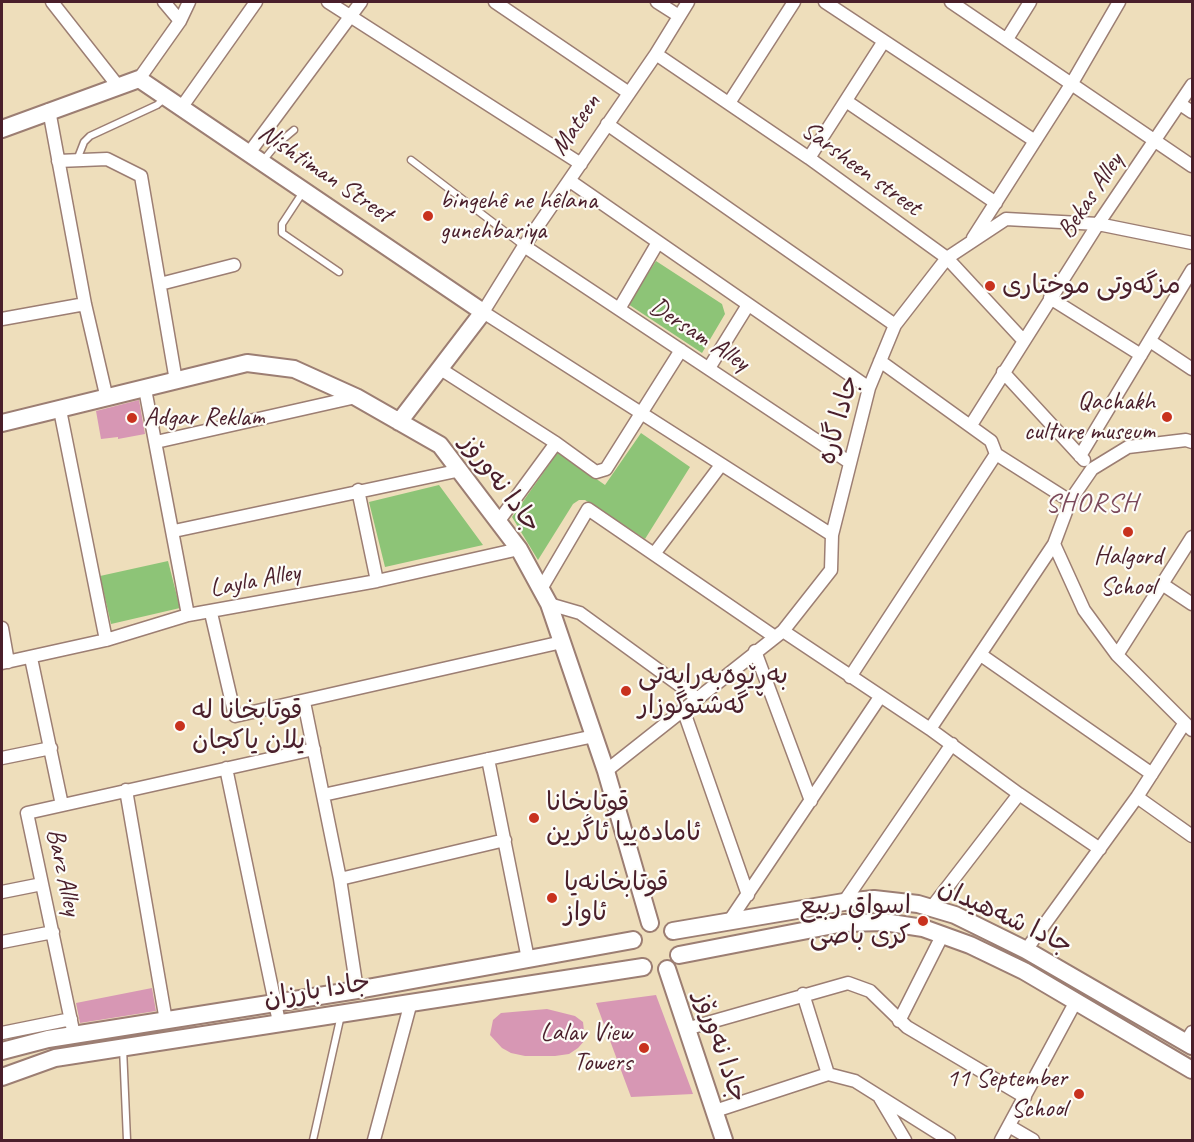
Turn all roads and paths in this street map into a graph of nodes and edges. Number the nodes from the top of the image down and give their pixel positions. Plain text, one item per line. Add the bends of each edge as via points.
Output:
1 (52, 2) edge
2 (164, 2) edge
3 (189, 2) edge
4 (256, 2) edge
5 (328, 2) edge
6 (361, 2) edge
7 (495, 2) edge
8 (657, 2) edge
9 (688, 2) edge
10 (794, 2) edge
11 (825, 2) edge
12 (951, 2) edge
13 (1030, 2) edge
14 (1119, 2) edge
15 (351, 16) junction
16 (679, 16) junction
17 (180, 21) junction
18 (1007, 39) junction
19 (884, 41) junction
20 (656, 54) junction
21 (139, 79) junction
22 (1072, 82) junction
23 (1192, 85) edge
24 (118, 86) junction
25 (629, 93) junction
26 (166, 97) junction
27 (846, 101) junction
28 (729, 103) junction
29 (1180, 104) junction
30 (181, 108) junction
31 (49, 111) junction
32 (1192, 112) edge
33 (607, 124) junction
34 (2, 129) edge
35 (294, 130) dead end
36 (1035, 141) junction
37 (1156, 141) junction
38 (255, 158) junction
39 (809, 158) junction
40 (77, 160) junction
41 (411, 160) dead end
42 (58, 161) junction
43 (581, 164) junction
44 (1192, 166) edge
45 (570, 181) junction
46 (304, 190) junction
47 (996, 202) junction
48 (1098, 224) junction
49 (971, 242) junction
50 (1192, 243) edge
51 (657, 244) junction
52 (524, 246) junction
53 (947, 258) junction
54 (234, 265) dead end
55 (1192, 270) edge
56 (339, 272) dead end
57 (160, 284) junction
58 (1050, 298) junction
59 (85, 304) junction
60 (748, 304) junction
61 (619, 309) junction
62 (483, 312) junction
63 (2, 320) edge
64 (895, 325) junction
65 (1023, 340) junction
66 (1149, 341) junction
67 (681, 350) junction
68 (1141, 355) junction
69 (880, 361) junction
70 (439, 368) junction
71 (709, 369) junction
72 (1192, 369) edge
73 (1003, 372) junction
74 (176, 381) junction
75 (869, 388) junction
76 (145, 389) junction
77 (356, 397) junction
78 (106, 399) junction
79 (60, 410) junction
80 (641, 412) junction
81 (399, 422) junction
82 (2, 423) edge
83 (971, 426) junction
84 (156, 442) junction
85 (556, 442) junction
86 (1192, 442) edge
87 (996, 454) junction
88 (1080, 456) junction
89 (849, 462) junction
90 (721, 465) junction
91 (1092, 469) junction
92 (461, 470) junction
93 (358, 490) junction
94 (1070, 501) junction
95 (498, 522) junction
96 (174, 531) junction
97 (832, 536) junction
98 (1192, 537) edge
99 (1054, 544) junction
100 (519, 549) junction
101 (654, 554) junction
102 (377, 581) junction
103 (1162, 584) junction
104 (541, 589) junction
105 (549, 604) junction
106 (1192, 604) edge
107 (211, 613) junction
108 (188, 615) junction
109 (2, 628) edge
110 (779, 634) junction
111 (106, 640) junction
112 (562, 642) junction
113 (755, 651) junction
114 (981, 655) junction
115 (1117, 655) junction
116 (32, 658) junction
117 (5, 663) edge
118 (850, 678) junction
119 (880, 697) junction
120 (697, 698) junction
121 (304, 702) junction
122 (683, 709) junction
123 (1188, 727) edge
124 (930, 729) junction
125 (594, 736) junction
126 (952, 744) junction
127 (51, 748) junction
128 (314, 750) junction
129 (2, 758) edge
130 (488, 759) junction
131 (226, 768) junction
132 (606, 771) junction
133 (1152, 774) junction
134 (126, 790) junction
135 (1019, 794) junction
136 (323, 795) junction
137 (1137, 797) junction
138 (811, 801) junction
139 (62, 805) junction
140 (1192, 836) edge
141 (505, 840) junction
142 (1100, 849) junction
143 (340, 879) junction
144 (42, 884) junction
145 (2, 892) edge
146 (748, 895) junction
147 (844, 902) junction
148 (932, 907) junction
149 (650, 923) junction
150 (728, 923) junction
151 (673, 931) junction
152 (53, 932) junction
153 (943, 934) junction
154 (633, 940) junction
155 (2, 942) edge
156 (1026, 950) junction
157 (679, 955) junction
158 (528, 959) junction
159 (643, 968) junction
160 (667, 969) junction
161 (357, 990) junction
162 (802, 994) junction
163 (1109, 998) junction
164 (411, 1002) junction
165 (1076, 1002) junction
166 (276, 1004) junction
167 (341, 1014) junction
168 (1096, 1014) junction
169 (1148, 1020) junction
170 (166, 1021) junction
171 (899, 1021) junction
172 (279, 1022) junction
173 (72, 1027) junction
174 (686, 1029) junction
175 (2, 1034) edge
176 (1136, 1037) junction
177 (1190, 1040) edge
178 (123, 1047) junction
179 (2, 1051) edge
180 (1192, 1070) edge
181 (828, 1074) junction
182 (2, 1077) edge
183 (879, 1097) junction
184 (1025, 1097) junction
185 (715, 1111) junction
186 (1009, 1126) junction
187 (127, 1140) edge
188 (313, 1140) edge
189 (374, 1140) edge
190 (724, 1140) edge
191 (901, 1140) edge
192 (949, 1140) edge
193 (1000, 1140) edge
194 (1033, 1140) edge

1 - 24 street
2 - 17 street
3 - 17 street
4 - 30 street
5 - 15 street
6 - 15 street
7 - 25 street
8 - 16 street
9 - 16 street, Mateen
10 - 28 street
11 - 19 street
12 - 18 street
13 - 18 street
14 - 22 street
15 - 38 street
15 - 43 street
16 - 20 street, Mateen
17 - 21 street
18 - 22 street
19 - 27 street
19 - 36 street
20 - 25 street, Mateen
20 - 28 street, Sarsheen street
21 - 24 main road
21 - 26 main road, Nishtiman Street
22 - 36 street
22 - 37 street
23 - 29 street, Bekas Alley
24 - 31 main road
25 - 33 street, Mateen
26 - 30 main road, Nishtiman Street
26 - 40 lane via 157,105 90,136
27 - 39 street
27 - 47 street
28 - 39 street, Sarsheen street
29 - 32 street
29 - 37 street, Bekas Alley
30 - 38 main road, Nishtiman Street
31 - 34 main road
31 - 42 street
33 - 43 street, Mateen
33 - 64 street
35 - 38 lane
36 - 47 street
37 - 44 street
37 - 48 street, Bekas Alley
38 - 46 main road, Nishtiman Street
39 - 53 street, Sarsheen street
40 - 42 street
40 - 57 street via 107,159 141,176
41 - 52 lane
42 - 59 street
43 - 45 street, Mateen
45 - 51 street
45 - 52 street, Mateen
46 - 56 lane via 282,224 282,233
46 - 62 main road, Nishtiman Street
47 - 49 street
48 - 49 street, جادا گارە via 1006,219
48 - 50 street, جادا گارە
48 - 58 street, Bekas Alley
49 - 53 street, جادا گارە
51 - 60 street
51 - 61 street
52 - 61 street, Dersam Alley
52 - 62 street, Mateen
53 - 64 street, جادا گارە
53 - 65 street, Sarsheen street
54 - 57 street
55 - 66 street
57 - 74 street
58 - 65 street, Bekas Alley
58 - 68 street
59 - 63 street
59 - 78 street
60 - 71 street
60 - 75 street
61 - 67 street, Dersam Alley
62 - 70 main road, Mateen
62 - 80 street
64 - 69 street, جادا گارە
65 - 73 street, Bekas Alley
66 - 68 street
66 - 72 street
67 - 71 street, Dersam Alley
67 - 80 street
68 - 88 street
69 - 75 street, جادا گارە
69 - 83 street
70 - 81 main road, Mateen
70 - 85 street
71 - 89 street, Dersam Alley
73 - 83 street, Bekas Alley
73 - 88 street
74 - 76 main road, جادا نەورۆز
74 - 77 main road, جادا نەورۆز via 247,363 294,369
75 - 89 street, جادا گارە
76 - 78 main road, جادا نەورۆز
76 - 84 street
77 - 81 main road, جادا نەورۆز
77 - 84 street
78 - 79 main road, جادا نەورۆز
79 - 82 main road, جادا نەورۆز
79 - 111 street
80 - 85 street via 606,469 596,472
80 - 90 street
81 - 92 main road, جادا نەورۆز via 440,445
83 - 87 street via 991,441
84 - 96 street
85 - 95 street
86 - 91 street via 1128,447
87 - 94 street
87 - 118 street
88 - 91 street
89 - 97 street, جادا گارە
90 - 97 street
90 - 101 street
91 - 94 street
92 - 93 street
92 - 95 main road, جادا نەورۆز
93 - 96 street
93 - 102 street
94 - 99 street
95 - 100 main road, جادا نەورۆز
96 - 108 street
97 - 110 street, جادا گارە via 831,570
98 - 103 street
99 - 114 street
99 - 115 street via 1084,610
100 - 102 street, Layla Alley
100 - 104 main road, جادا نەورۆز
101 - 104 street via 588,509
101 - 110 street
102 - 107 street, Layla Alley
103 - 106 street
103 - 115 street
104 - 105 main road, جادا نەورۆز
105 - 112 main road, جادا نەورۆز
105 - 120 street via 580,613
107 - 108 street, Layla Alley
107 - 121 street via 235,716
108 - 111 street, Layla Alley
109 - 117 street
110 - 113 street, جادا گارە
110 - 118 street
111 - 116 street, Layla Alley
112 - 121 street
112 - 125 main road, جادا نەورۆز
113 - 120 street, جادا گارە
113 - 138 street
114 - 124 street
114 - 133 street
115 - 123 street
116 - 117 street, Layla Alley
116 - 127 street
118 - 119 street
119 - 124 street
119 - 138 street
120 - 122 street, جادا گارە
121 - 128 street
122 - 132 street, جادا گارە
122 - 146 street
123 - 133 street
124 - 126 street
125 - 130 street
125 - 132 main road, جادا نەورۆز
126 - 135 street
126 - 147 street
127 - 129 street
127 - 139 street
128 - 131 street, Barz Alley
128 - 136 street
130 - 136 street
130 - 141 street
131 - 134 street, Barz Alley
131 - 166 street
132 - 149 main road, جادا نەورۆز
133 - 137 street
134 - 139 street, Barz Alley
134 - 170 street
135 - 142 street
135 - 148 street
136 - 143 street
137 - 140 street
137 - 142 street
138 - 146 street
139 - 144 street, Barz Alley via 27,813
141 - 143 street
141 - 158 street
142 - 156 street
143 - 161 street
144 - 145 street
144 - 152 street, Barz Alley
146 - 150 street
147 - 148 main road, جادا شەهیدان via 889,900
147 - 150 main road, جادا شەهیدان
148 - 156 main road, جادا شەهیدان
149 - 151 main road
149 - 154 main road
150 - 151 main road, جادا شەهیدان
151 - 157 main road via 679,942
152 - 155 street
152 - 173 street, Barz Alley
153 - 157 main road, جادا شەهیدان via 904,924 864,922
153 - 165 main road, جادا شەهیدان via 1024,971
153 - 171 street
154 - 158 main road, جادا بارزان
154 - 159 main road via 633,956
156 - 163 main road, جادا شەهیدان
157 - 160 main road
158 - 161 main road, جادا بارزان
159 - 160 main road via 654,972
159 - 164 main road, جادا بارزان
160 - 174 main road, جادا نەورۆز
161 - 166 main road, جادا بارزان
162 - 171 street via 848,983 870,991
162 - 174 street
162 - 181 street
163 - 168 main road
163 - 169 main road, جادا شەهیدان
164 - 167 main road, جادا بارزان
164 - 189 street
165 - 168 main road, جادا شەهیدان
165 - 184 street
166 - 170 main road, جادا بارزان
166 - 172 street
167 - 172 main road, جادا بارزان
167 - 188 lane
168 - 176 main road, جادا شەهیدان
169 - 176 main road via 1138,1028
169 - 177 main road, جادا شەهیدان
170 - 173 main road, جادا بارزان
171 - 184 street
172 - 178 main road, جادا بارزان
173 - 175 street
173 - 179 main road, جادا بارزان
174 - 185 main road, جادا نەورۆز
176 - 180 main road, جادا شەهیدان
178 - 182 main road, جادا بارزان via 54,1058
178 - 187 lane
181 - 183 street via 855,1081
181 - 185 street
183 - 191 street
183 - 192 street
184 - 186 street
185 - 190 main road, جادا نەورۆز
186 - 193 street
186 - 194 street

